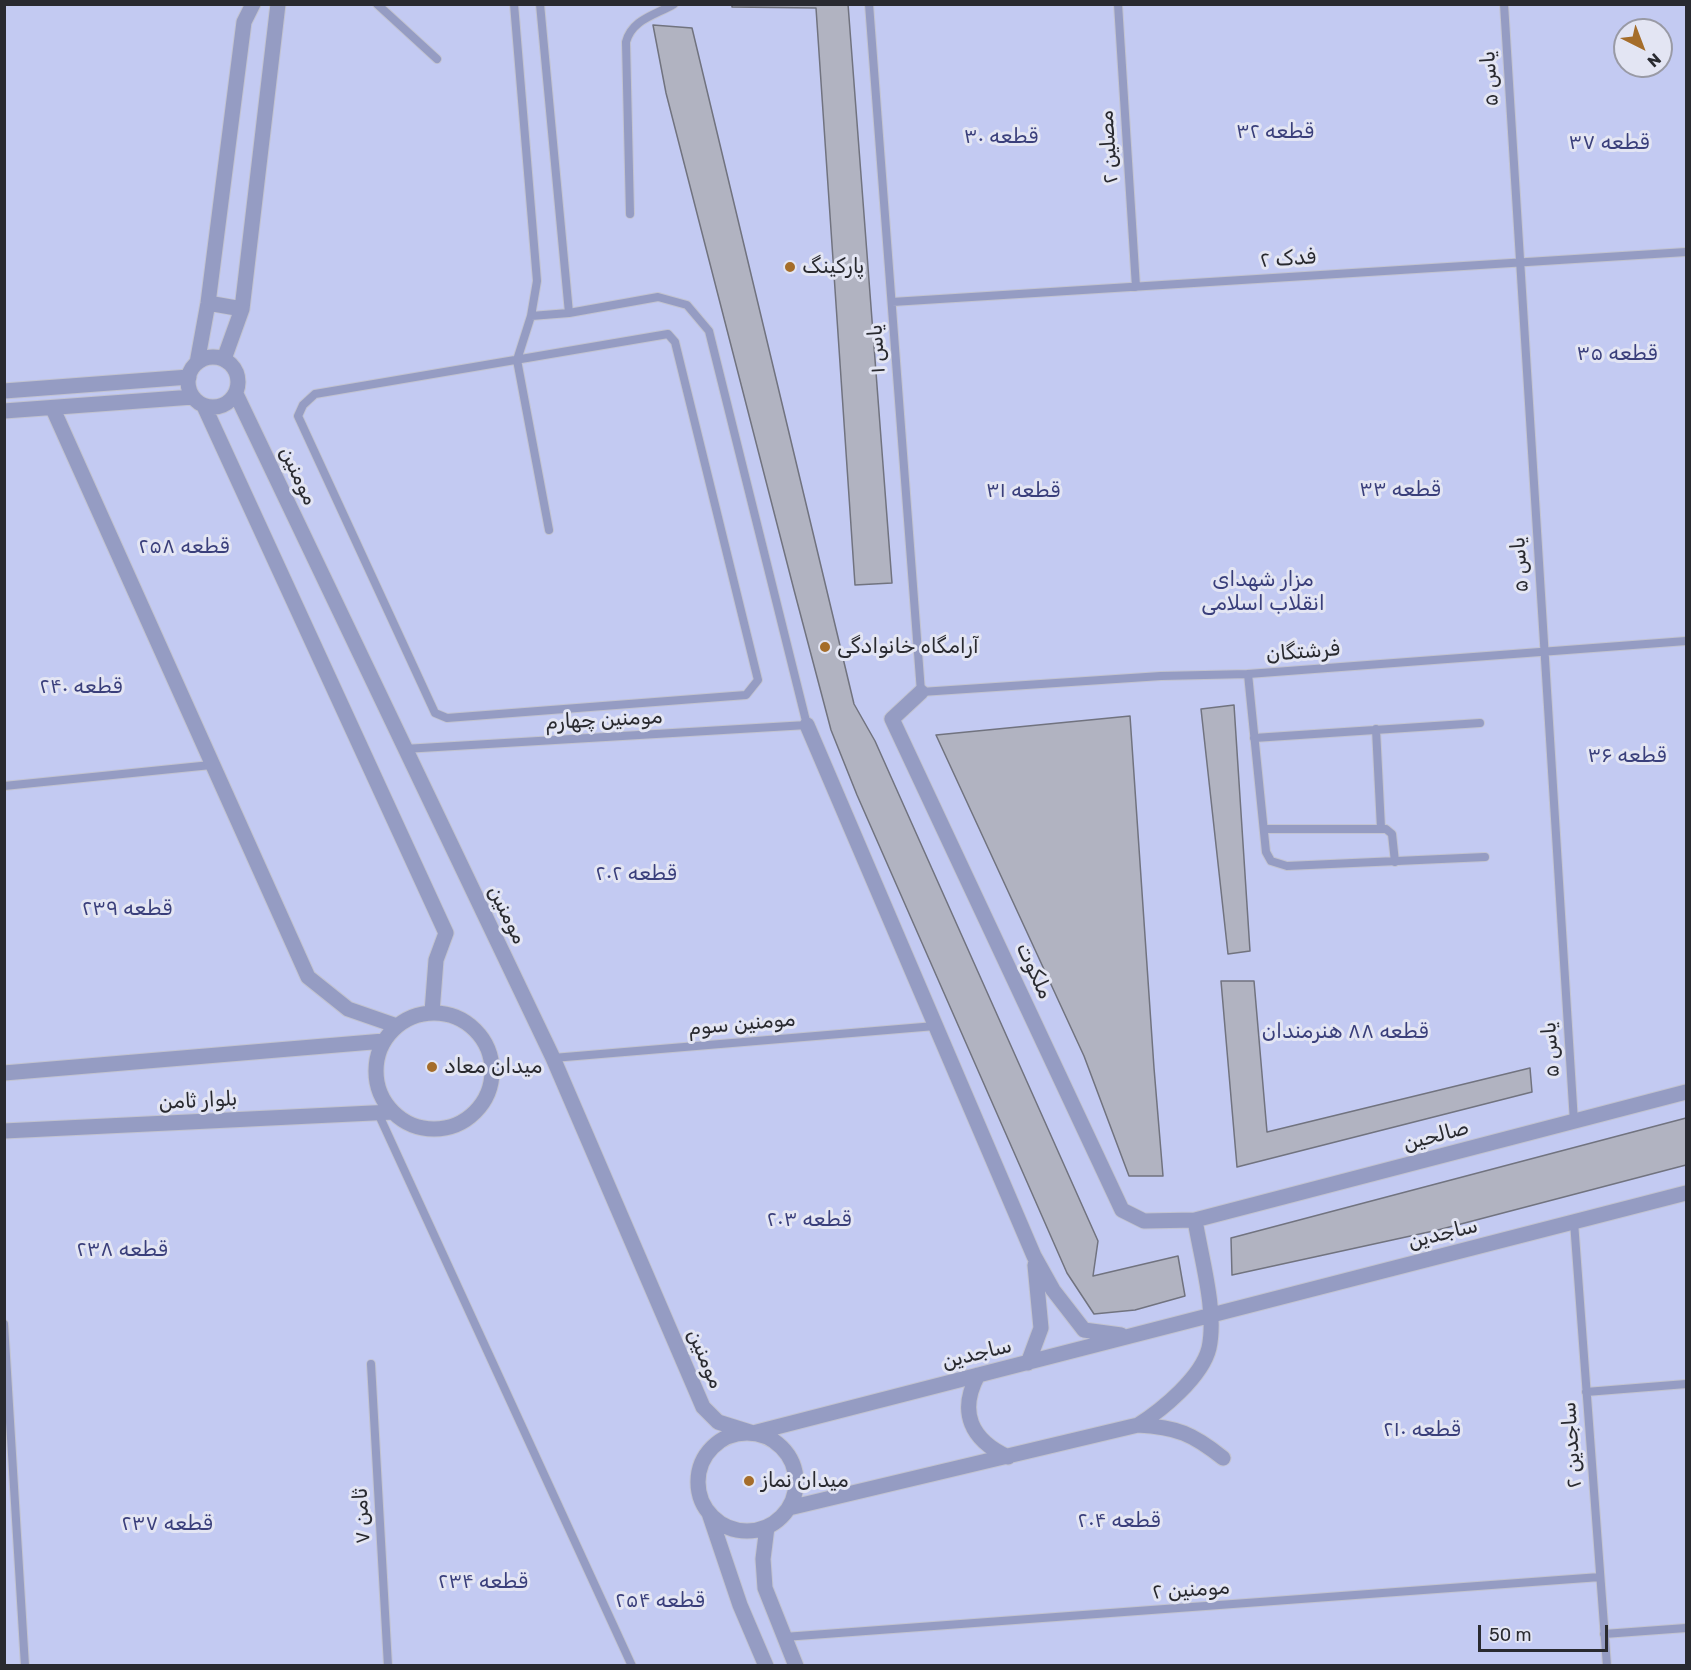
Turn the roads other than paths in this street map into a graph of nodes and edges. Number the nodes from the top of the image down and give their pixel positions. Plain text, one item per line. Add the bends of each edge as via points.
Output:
1 (253, 4) edge
2 (278, 4) edge
3 (377, 4) edge
4 (514, 4) edge
5 (540, 4) edge
6 (674, 4) edge
7 (869, 4) edge
8 (1118, 4) edge
9 (1503, 4) edge
10 (437, 59) dead end
11 (630, 214) dead end
12 (1686, 252) edge
13 (1520, 263) junction
14 (1136, 287) junction
15 (892, 302) junction
16 (208, 303) junction
17 (243, 309) junction
18 (569, 313) junction
19 (531, 316) junction
20 (224, 359) junction
21 (517, 360) junction
22 (197, 363) junction
23 (189, 377) junction
24 (4, 391) edge
25 (236, 394) junction
26 (198, 401) junction
27 (53, 409) junction
28 (4, 411) edge
29 (549, 530) dead end
30 (1686, 641) edge
31 (1544, 651) junction
32 (1248, 674) junction
33 (921, 692) junction
34 (1480, 723) dead end
35 (807, 725) junction
36 (1376, 729) junction
37 (1254, 738) junction
38 (403, 749) junction
39 (211, 765) junction
40 (4, 786) edge
41 (1381, 828) junction
42 (1264, 829) junction
43 (1485, 857) dead end
44 (1395, 862) junction
45 (432, 1012) junction
46 (397, 1026) junction
47 (935, 1026) junction
48 (384, 1041) junction
49 (553, 1058) junction
50 (4, 1073) edge
51 (1686, 1092) edge
52 (386, 1113) junction
53 (1574, 1122) junction
54 (4, 1131) edge
55 (1686, 1193) edge
56 (1195, 1220) junction
57 (1574, 1222) junction
58 (1034, 1256) junction
59 (1211, 1317) junction
60 (4, 1324) edge
61 (1127, 1336) junction
62 (1028, 1363) junction
63 (371, 1364) dead end
64 (978, 1376) junction
65 (1686, 1384) edge
66 (1587, 1392) junction
67 (1138, 1425) junction
68 (753, 1433) junction
69 (1008, 1457) junction
70 (1223, 1458) dead end
71 (789, 1508) junction
72 (709, 1513) junction
73 (767, 1527) junction
74 (1600, 1577) junction
75 (1686, 1628) edge
76 (1604, 1634) junction
77 (784, 1637) junction
78 (25, 1665) edge
79 (388, 1665) edge
80 (632, 1665) edge
81 (766, 1665) edge
82 (796, 1665) edge
83 (1607, 1665) edge

1 - 16 street via 244,22
2 - 17 street
3 - 10 lane
4 - 19 lane via 537,281
5 - 18 lane
6 - 11 lane via 629,31
7 - 15 lane, یاس ۱
8 - 14 lane, مصلین ۲
9 - 13 lane, یاس ۵
12 - 13 lane, فدک ۲
13 - 14 lane, فدک ۲
13 - 31 lane, یاس ۵
14 - 15 lane, فدک ۲
15 - 33 lane, یاس ۱
16 - 17 street
16 - 22 street
17 - 20 street
18 - 19 lane
18 - 35 lane via 658,297 687,305 709,331
19 - 21 lane
20 - 22 street via 210,357
20 - 25 street via 238,375
21 - 21 lane via 315,394 298,416 435,713 447,718 746,695 758,680 675,342 668,334
21 - 29 lane
22 - 23 street
23 - 24 street
23 - 26 street
25 - 26 street via 219,407
25 - 38 street, مومنین
26 - 27 street
26 - 45 street via 446,933 436,960
27 - 28 street
27 - 39 street
30 - 31 lane, فرشتگان
31 - 32 lane, فرشتگان
31 - 53 lane, یاس ۵
32 - 33 lane, فرشتگان
32 - 37 lane
33 - 56 street, ملکوت via 892,719 1122,1210 1144,1221
34 - 36 lane
35 - 38 lane, مومنین چهارم
35 - 47 street
36 - 37 lane
36 - 41 lane
37 - 42 lane
38 - 49 street, مومنین
39 - 40 lane
39 - 46 street via 308,978 348,1009
41 - 42 lane
41 - 44 lane via 1392,834
42 - 44 lane via 1268,858 1281,865
43 - 44 lane
45 - 46 street
45 - 52 street via 469,1023 482,1037 491,1054 489,1092 464,1121 447,1128 427,1129
46 - 48 street
47 - 49 lane, مومنین سوم
47 - 58 street
48 - 50 street, بلوار ثامن
48 - 52 street via 377,1059 376,1078
49 - 68 street, مومنین via 703,1407 718,1422
51 - 53 street, صالحین
52 - 54 street, بلوار ثامن
52 - 80 lane
53 - 56 street, صالحین
55 - 57 street, ساجدین
56 - 59 street
57 - 59 street, ساجدین
57 - 66 lane, ساجدین ۲
58 - 61 street via 1053,1290 1084,1330
58 - 62 street via 1041,1328
59 - 61 street, ساجدین
59 - 67 street via 1208,1350 1190,1379 1168,1406
60 - 78 lane
61 - 62 street, ساجدین
62 - 64 street, ساجدین
63 - 79 lane, ثامن ۷
64 - 68 street, ساجدین
64 - 69 street via 968,1393 976,1435 990,1449
65 - 66 lane
66 - 74 lane, ساجدین ۲
67 - 69 street
67 - 70 street via 1181,1430
68 - 71 street via 776,1442 792,1460 797,1476 796,1493
68 - 72 street via 737,1433 723,1439 702,1462 699,1492
69 - 71 street
71 - 73 street
72 - 73 street via 736,1530
72 - 81 street via 740,1605
73 - 77 street via 765,1588
74 - 76 lane, ساجدین ۲
74 - 77 lane, مومنین ۲
75 - 76 lane
76 - 83 lane, ساجدین ۲
77 - 82 street

